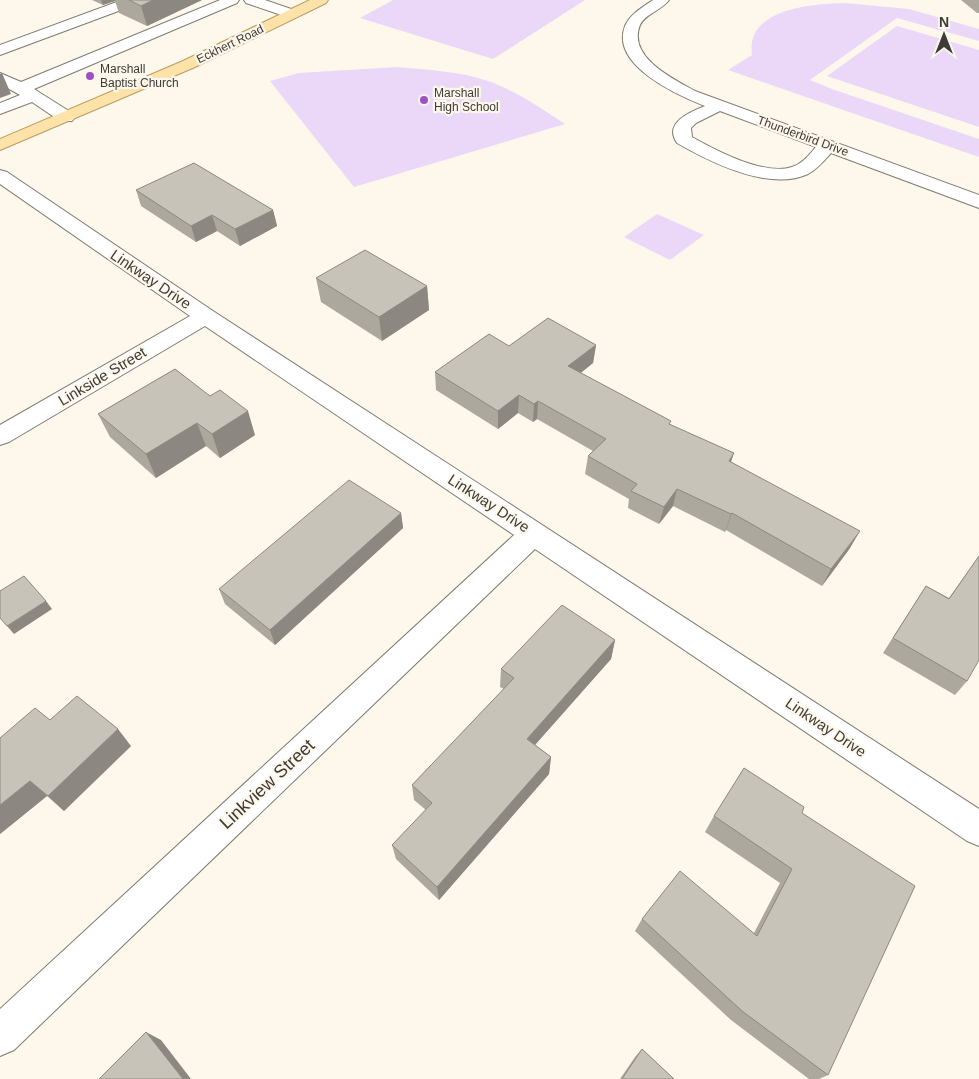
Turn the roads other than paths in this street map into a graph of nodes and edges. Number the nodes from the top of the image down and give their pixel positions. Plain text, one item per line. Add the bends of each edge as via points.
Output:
1 (135, 0) edge
2 (232, 0) edge
3 (251, 0) edge
4 (321, 0) edge
5 (662, 0) edge
6 (292, 14) junction
7 (0, 50) edge
8 (0, 78) edge
9 (26, 92) junction
10 (719, 105) junction
11 (0, 109) edge
12 (66, 117) junction
13 (0, 145) edge
14 (828, 146) junction
15 (0, 176) edge
16 (979, 202) edge
17 (204, 316) junction
18 (0, 436) edge
19 (534, 533) junction
20 (979, 829) edge
21 (0, 1036) edge

1 - 7 street
2 - 9 street
3 - 6 street
4 - 6 main road, Eckhert Road
5 - 10 street, Thunderbird Drive via 633,25 630,39 642,64 667,82
6 - 12 main road, Eckhert Road via 189,64
8 - 9 street
9 - 11 street
9 - 12 street
10 - 14 street, Thunderbird Drive
10 - 14 street via 690,119 682,127 683,139 702,151 775,176 801,171
12 - 13 main road, Eckhert Road
14 - 16 street, Thunderbird Drive
15 - 17 street, Linkway Drive
17 - 18 street, Linkside Street
17 - 19 street, Linkway Drive
19 - 20 street, Linkway Drive
19 - 21 street, Linkview Street

